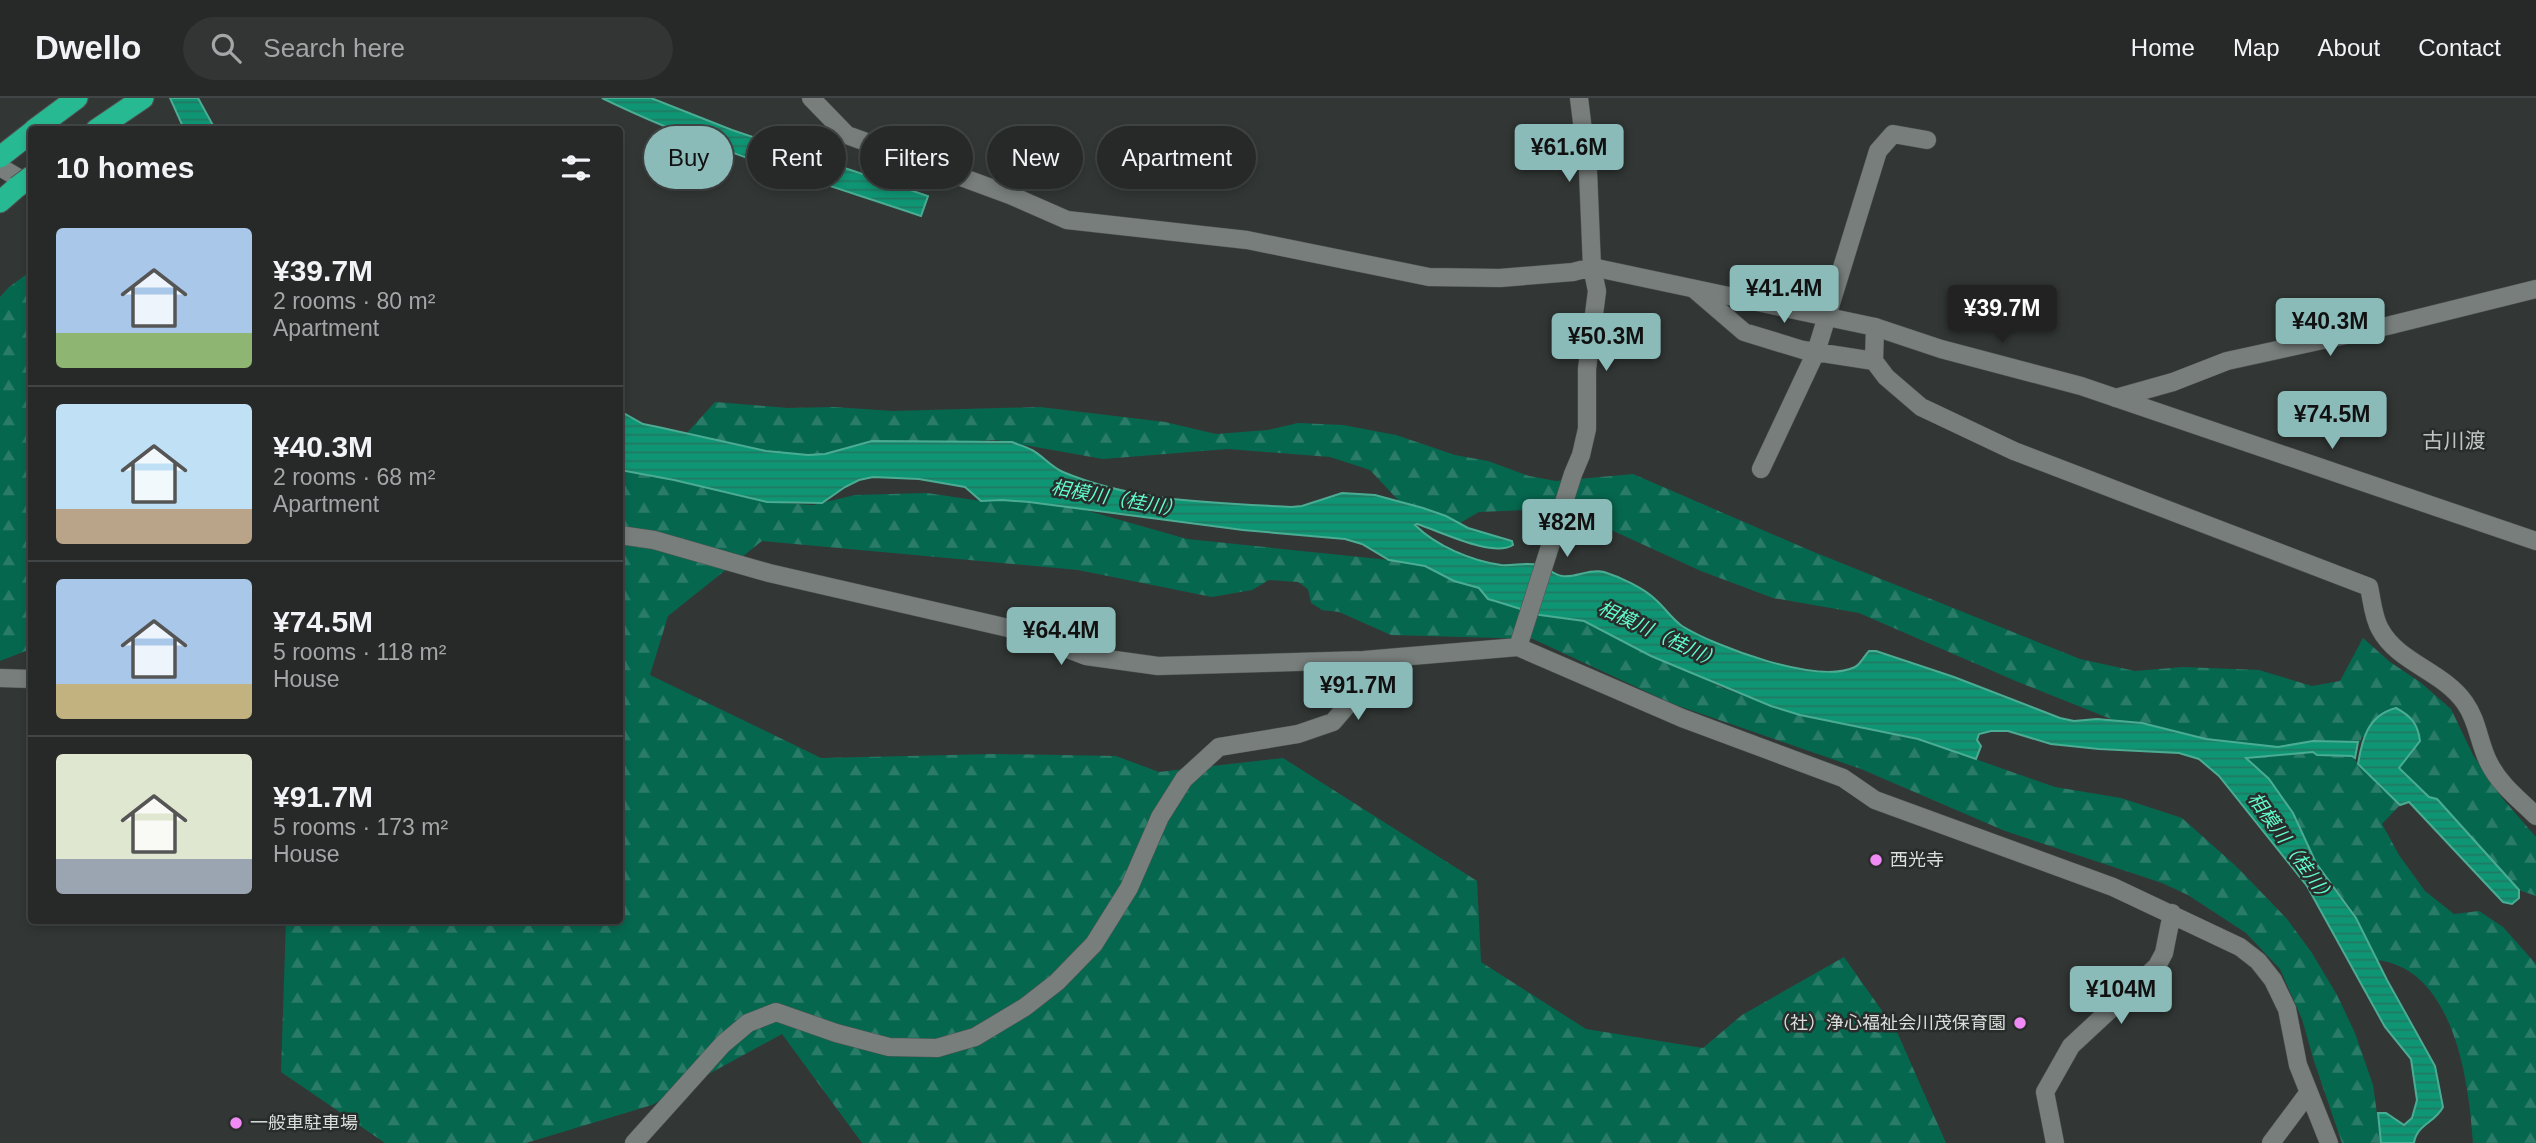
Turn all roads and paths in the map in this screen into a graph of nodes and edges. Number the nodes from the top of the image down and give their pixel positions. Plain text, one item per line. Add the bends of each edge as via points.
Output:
1 (77, 98) edge
2 (143, 98) edge
3 (811, 98) edge
4 (1579, 98) edge
5 (40, 126) edge
6 (102, 126) edge
7 (28, 135) edge
8 (1927, 140) dead end
9 (0, 157) edge
10 (0, 167) edge
11 (27, 183) edge
12 (0, 202) edge
13 (1592, 267) junction
14 (1694, 289) junction
15 (2536, 289) edge
16 (1828, 317) junction
17 (1875, 327) junction
18 (1816, 352) junction
19 (1874, 361) junction
20 (2116, 398) junction
21 (1761, 469) dead end
22 (623, 535) edge
23 (2536, 541) edge
24 (1521, 640) junction
25 (1364, 660) junction
26 (0, 678) edge
27 (28, 679) edge
28 (2536, 816) edge
29 (2172, 913) junction
30 (2309, 1092) junction
31 (634, 1143) edge
32 (2055, 1143) edge
33 (2271, 1143) edge
34 (2329, 1143) edge

1 - 5 highway
2 - 6 highway
3 - 13 street via 847,135 1067,220 1247,240 1429,277 1500,278
4 - 13 street
7 - 9 highway
8 - 16 street via 1893,134 1878,151
10 - 11 street
11 - 12 highway
13 - 14 street
13 - 24 street via 1597,291 1587,369 1587,429
14 - 16 street
14 - 18 street via 1744,332
15 - 20 street via 2227,361
16 - 17 street
16 - 18 street
17 - 19 street
17 - 20 street
18 - 19 street
18 - 21 street
19 - 28 street via 1921,407 2014,451 2369,587 2379,628 2399,652 2442,679 2466,704 2499,780
20 - 23 street
22 - 25 street via 1021,631 1086,656 1158,666
24 - 25 street
24 - 29 street via 1682,718 1843,778 1875,800
25 - 31 street via 1357,694 1333,722 1298,734 1219,747 1184,779 1160,817 1129,888 1094,944 1025,1007 975,1037 937,1048 889,1047 776,1012 748,1023 723,1044
26 - 27 street
29 - 30 street via 2240,947 2273,980 2287,1009 2298,1065
29 - 32 street via 2157,966 2071,1046 2045,1092
30 - 33 street
30 - 34 street

